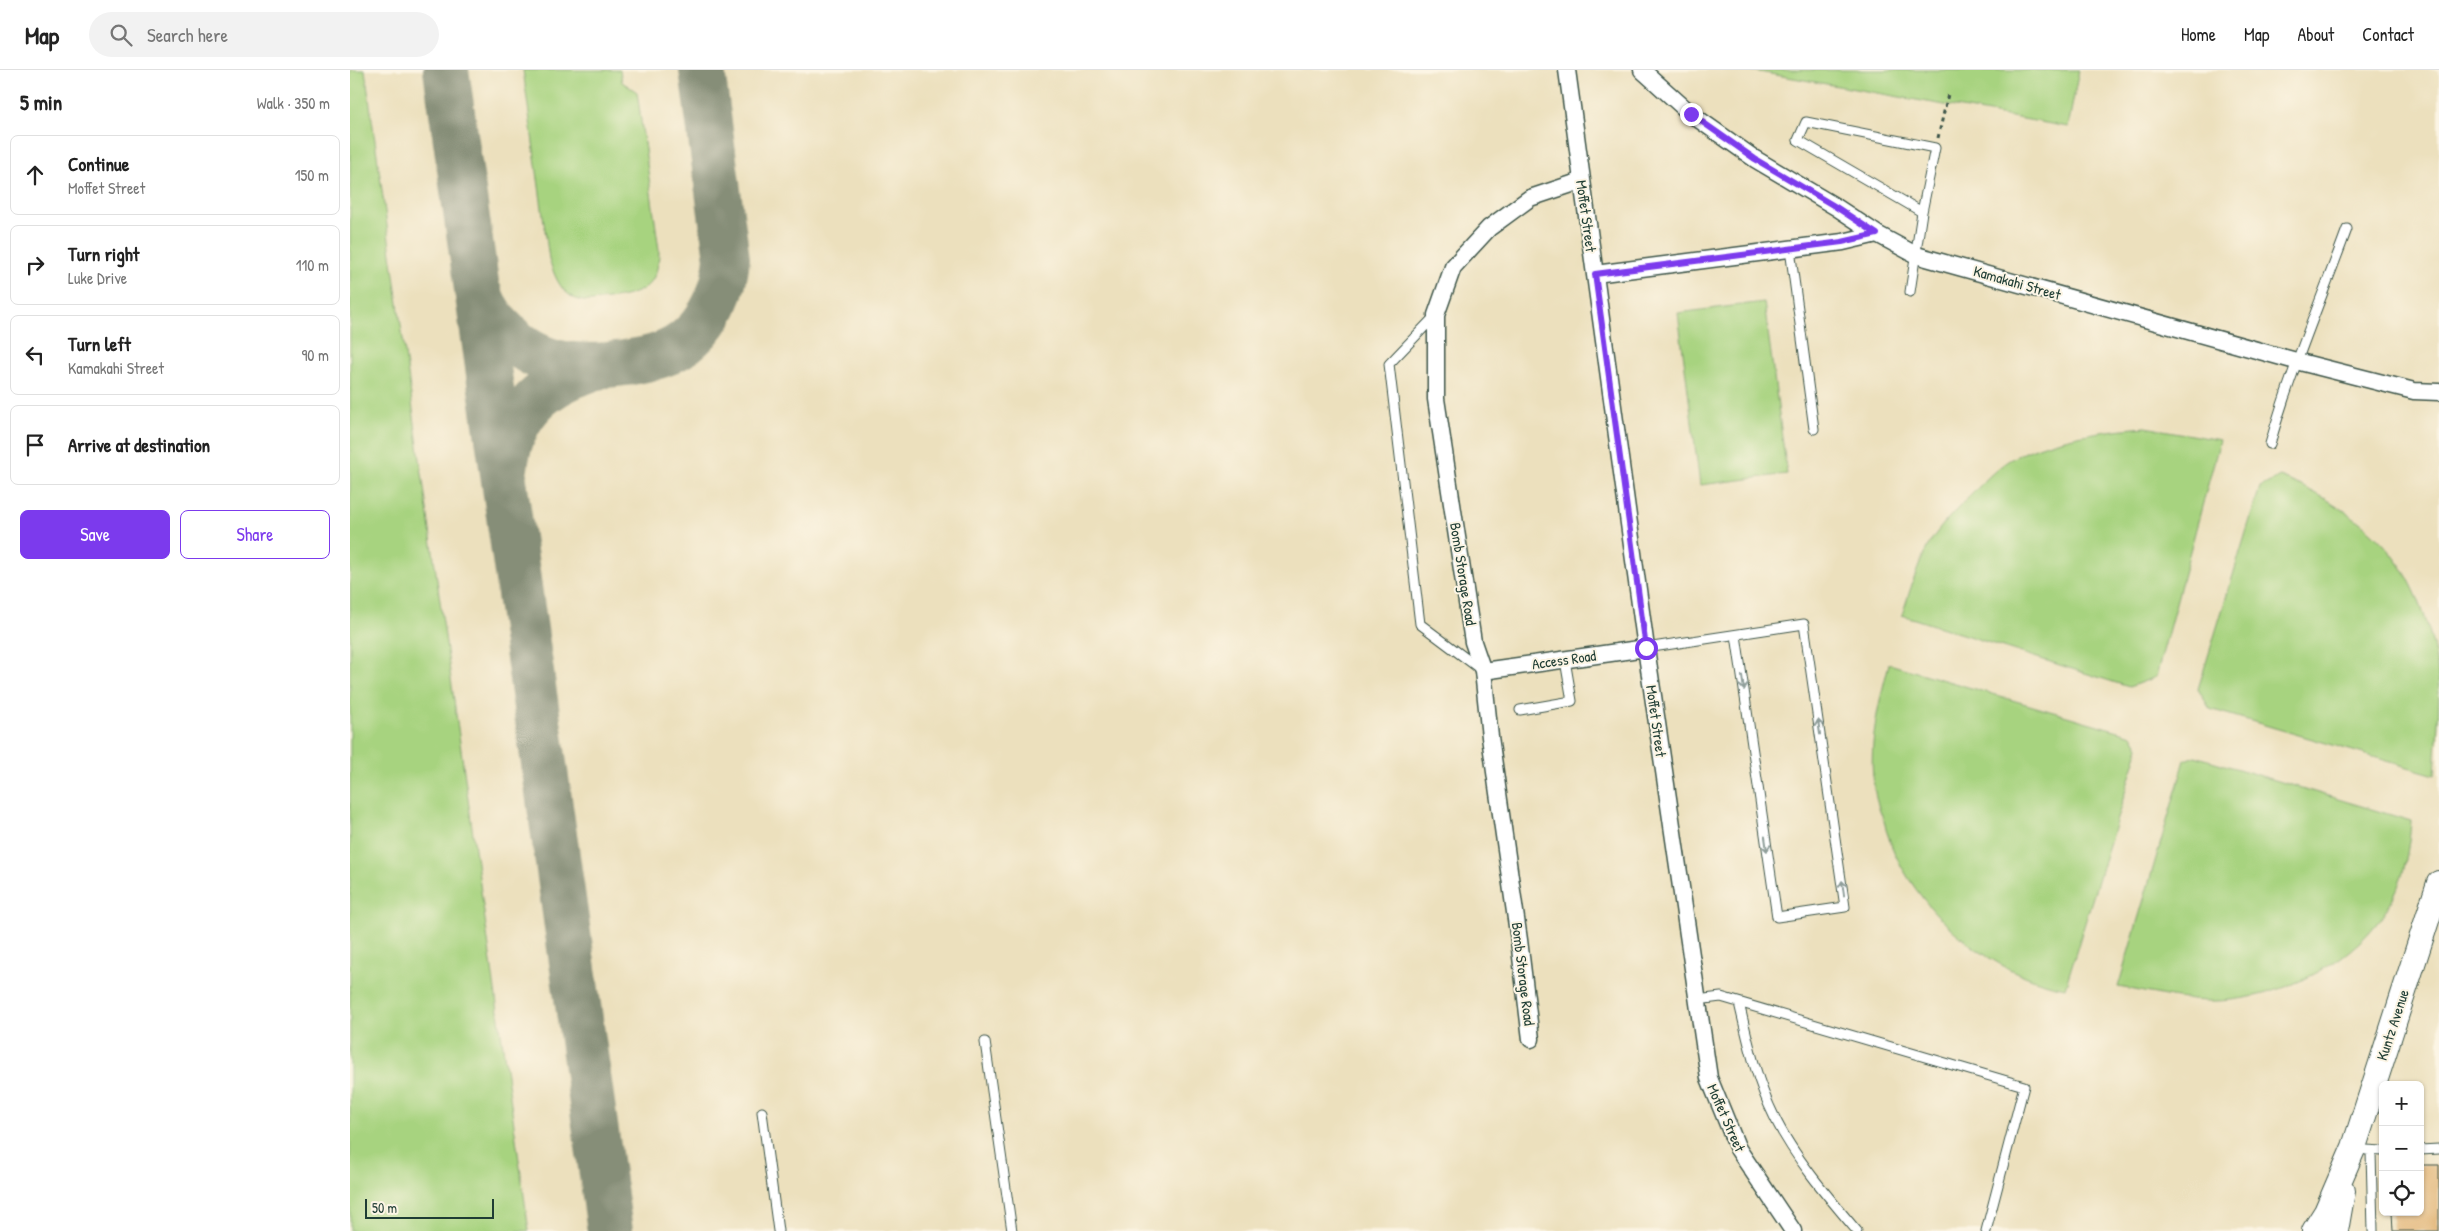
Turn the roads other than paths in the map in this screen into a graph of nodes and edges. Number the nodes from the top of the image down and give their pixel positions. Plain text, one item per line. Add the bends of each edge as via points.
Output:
1 (1567, 70) edge
2 (1642, 70) edge
3 (1581, 181) junction
4 (1922, 212) junction
5 (2347, 229) dead end
6 (1877, 234) junction
7 (1790, 249) junction
8 (1916, 255) junction
9 (1595, 274) junction
10 (1910, 292) dead end
11 (1436, 315) junction
12 (2296, 361) junction
13 (2439, 392) edge
14 (1814, 429) dead end
15 (2270, 444) dead end
16 (1736, 634) junction
17 (1646, 648) junction
18 (1565, 660) junction
19 (1483, 671) junction
20 (1520, 710) dead end
21 (2439, 883) edge
22 (1697, 1000) junction
23 (1740, 1002) junction
24 (1531, 1039) dead end
25 (985, 1042) dead end
26 (762, 1112) dead end
27 (2439, 1149) edge
28 (2424, 1150) edge
29 (2379, 1152) edge
30 (2357, 1155) junction
31 (778, 1231) edge
32 (1012, 1231) edge
33 (1793, 1231) edge
34 (1857, 1231) edge
35 (1986, 1231) edge
36 (2314, 1231) edge
37 (2336, 1231) edge
38 (2373, 1231) edge

1 - 3 street, Moffet Street
2 - 6 street, Kamakahi Street via 1691,114 1755,159
3 - 9 street, Moffet Street
3 - 11 street, Bomb Storage Road via 1530,198 1489,228 1453,267
4 - 4 lane via 1935,148 1806,122 1798,140
4 - 8 lane
5 - 12 lane
6 - 7 street
6 - 8 street, Kamakahi Street
7 - 9 street
7 - 14 lane
8 - 10 lane
8 - 12 street, Kamakahi Street
9 - 17 street, Moffet Street
11 - 19 street, Bomb Storage Road via 1436,399 1473,642
11 - 19 lane via 1389,364 1420,624
12 - 13 street, Kamakahi Street via 2414,391
12 - 15 lane
16 -> 16 lane via 1777,917 1845,907 1804,624
16 - 17 lane
17 - 18 street, Access Road
17 - 22 street, Moffet Street
18 - 19 street, Access Road
18 - 20 lane via 1572,701
19 - 24 street, Bomb Storage Road
21 - 30 street, Kuntz Avenue
22 - 23 lane via 1722,998
22 - 33 street, Moffet Street via 1709,1078 1738,1149
23 - 34 lane via 1752,1059 1774,1117 1817,1183
23 - 35 lane via 2024,1086
25 - 32 lane
26 - 31 lane
27 - 28 lane
29 - 30 lane
30 - 36 street, Kuntz Avenue
30 - 37 street, Kuntz Avenue
30 - 38 lane

